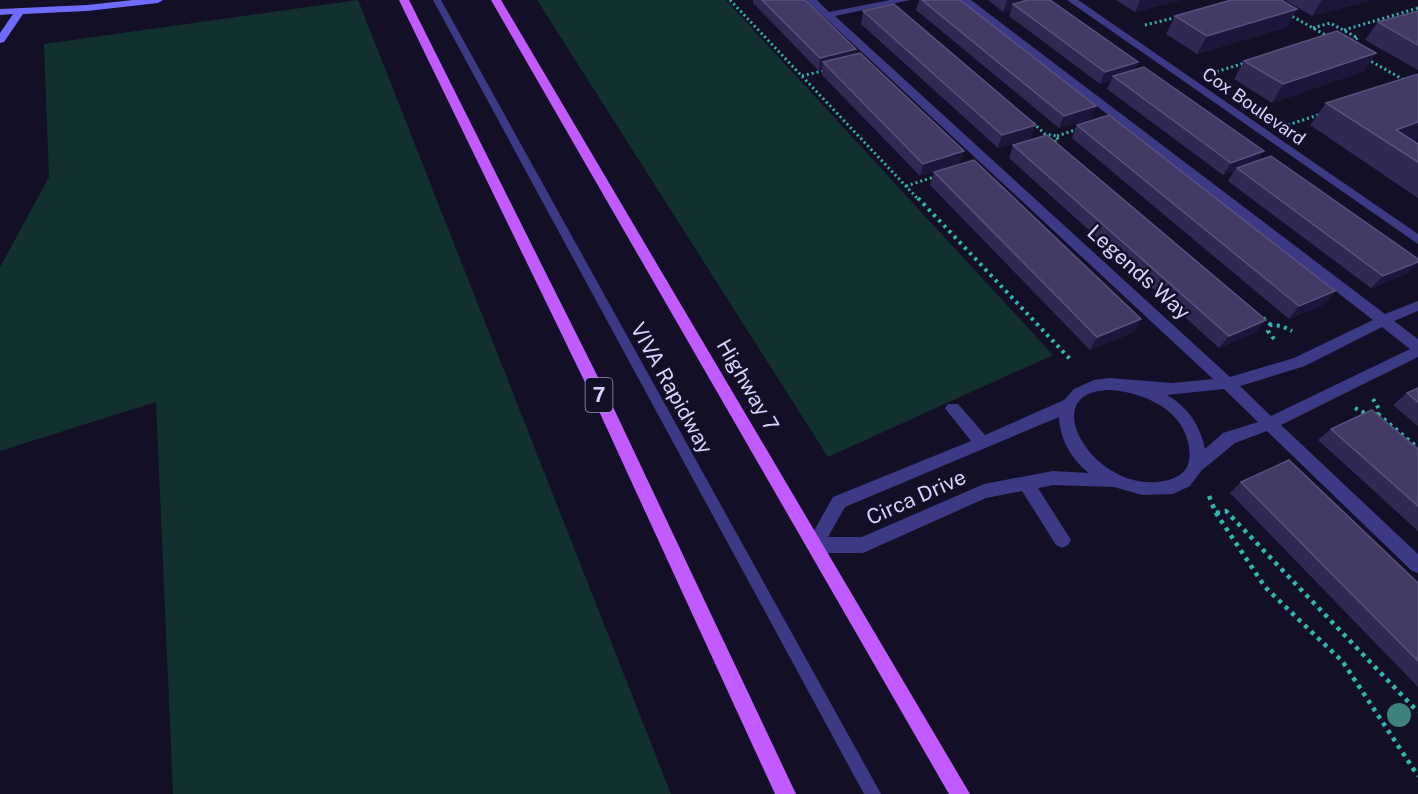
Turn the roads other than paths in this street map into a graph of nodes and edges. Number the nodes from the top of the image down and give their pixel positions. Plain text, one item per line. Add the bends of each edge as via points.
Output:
1 (158, 0) edge
2 (404, 0) edge
3 (436, 0) edge
4 (496, 0) edge
5 (811, 0) edge
6 (905, 0) edge
7 (965, 0) edge
8 (1072, 0) edge
9 (20, 11) junction
10 (0, 12) edge
11 (827, 15) junction
12 (0, 40) edge
13 (1418, 240) edge
14 (1418, 306) edge
15 (1383, 321) junction
16 (1418, 349) edge
17 (1227, 383) junction
18 (1136, 387) junction
19 (1070, 405) junction
20 (953, 408) dead end
21 (1269, 424) junction
22 (982, 443) junction
23 (1197, 466) junction
24 (1117, 482) junction
25 (1026, 484) junction
26 (1062, 540) dead end
27 (815, 545) junction
28 (1418, 565) edge
29 (786, 794) edge
30 (873, 794) edge
31 (960, 794) edge

1 - 9 main road
2 - 29 main road, 7 via 601,398
3 - 30 lane, VIVA Rapidway
4 - 27 main road, Highway 7
5 - 11 street, Legends Way
6 - 11 street
7 - 15 street
8 - 13 street, Cox Boulevard
9 - 10 main road
9 - 12 main road
11 - 17 street, Legends Way
14 - 15 street
15 - 16 street
15 - 17 street via 1283,369
16 - 21 street
17 - 18 street via 1185,388
17 - 21 street, Legends Way
18 - 19 street via 1095,386 1080,393
18 - 23 street via 1178,411 1192,429 1199,448
19 - 22 street, Circa Drive
19 - 24 street via 1067,431 1074,446 1099,472
20 - 22 street
21 - 23 street via 1229,438
21 - 28 street, Legends Way
22 - 27 street, Circa Drive via 839,502
23 - 24 street via 1175,486 1137,488
24 - 25 street, Circa Drive via 1053,478
25 - 26 street
25 - 27 street, Circa Drive via 984,491 863,545
27 - 31 main road, Highway 7

